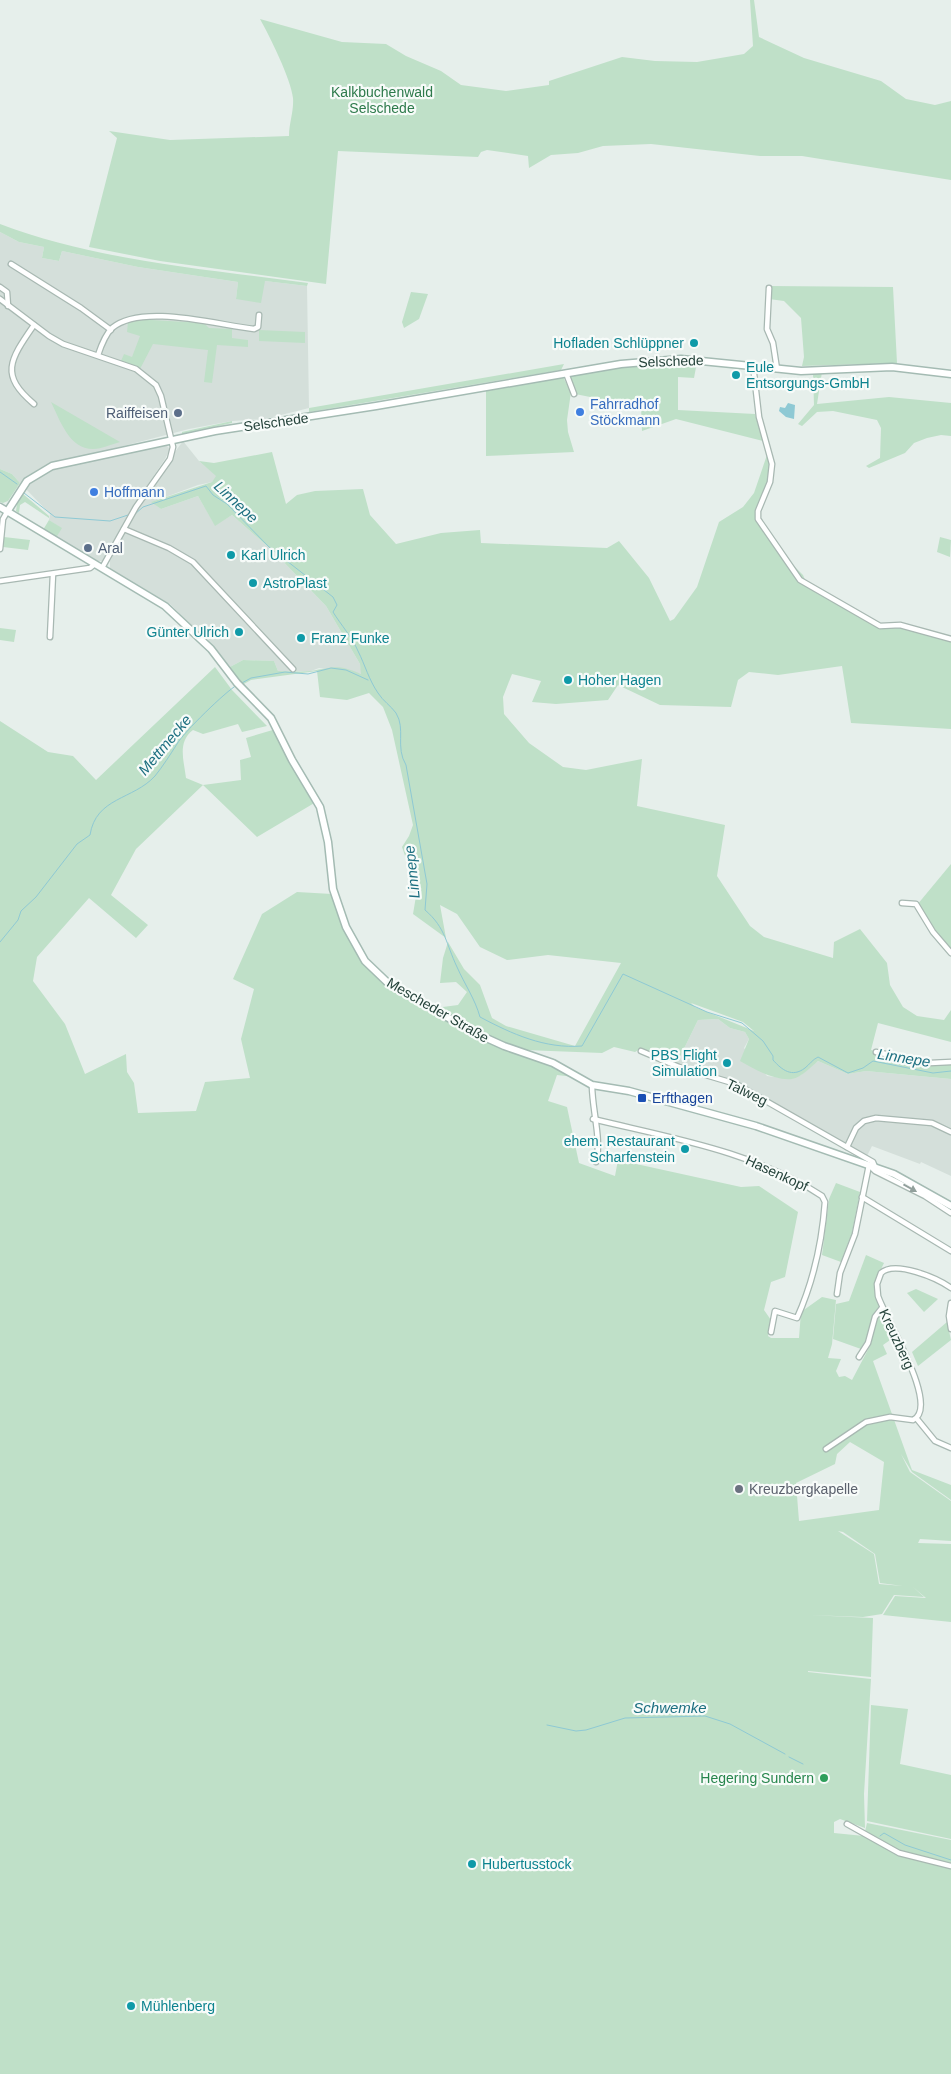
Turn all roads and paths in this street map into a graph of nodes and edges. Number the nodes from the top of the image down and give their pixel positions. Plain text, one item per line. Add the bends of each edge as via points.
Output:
1 (11, 264) dead end
2 (0, 287) edge
3 (769, 288) dead end
4 (0, 299) edge
5 (8, 306) junction
6 (259, 316) dead end
7 (34, 325) junction
8 (111, 330) junction
9 (98, 355) junction
10 (753, 365) junction
11 (776, 369) junction
12 (566, 373) junction
13 (951, 374) edge
14 (574, 394) dead end
15 (34, 404) dead end
16 (171, 439) junction
17 (0, 507) edge
18 (6, 512) junction
19 (124, 529) junction
20 (0, 549) edge
21 (95, 564) junction
22 (102, 568) junction
23 (53, 574) junction
24 (0, 581) edge
25 (50, 637) dead end
26 (951, 639) edge
27 (293, 669) dead end
28 (902, 903) dead end
29 (951, 953) edge
30 (641, 1051) dead end
31 (876, 1052) dead end
32 (951, 1062) edge
33 (592, 1085) junction
34 (593, 1119) junction
35 (951, 1132) edge
36 (847, 1147) junction
37 (596, 1162) dead end
38 (872, 1166) junction
39 (862, 1197) junction
40 (951, 1206) edge
41 (951, 1213) edge
42 (951, 1251) edge
43 (951, 1288) edge
44 (837, 1294) dead end
45 (951, 1303) edge
46 (882, 1308) junction
47 (950, 1322) edge
48 (951, 1329) edge
49 (771, 1332) dead end
50 (859, 1357) dead end
51 (916, 1419) junction
52 (951, 1448) edge
53 (826, 1449) dead end
54 (847, 1824) dead end
55 (951, 1866) edge

1 - 8 street
2 - 5 street via 7,292
3 - 11 street via 766,329 773,343
4 - 5 street
5 - 7 street
6 - 8 street via 258,327 254,329 145,316 133,318
7 - 9 street via 63,344
7 - 15 street via 10,360 8,377 16,392
8 - 9 street
9 - 16 street via 136,370 156,385 165,408
10 - 11 main road, Selschede
10 - 12 main road, Selschede via 666,359
10 - 26 street via 759,417 772,464 758,520 800,580 880,626 900,625
11 - 13 main road, Selschede via 813,371 892,367
12 - 14 street
12 - 16 main road, Selschede
16 - 18 main road, Selschede via 52,466 27,481
16 - 19 street via 170,459
17 - 18 main road, Mescheder Straße
18 - 20 street
18 - 21 main road, Mescheder Straße
19 - 22 street
19 - 27 street via 193,562
21 - 22 main road, Mescheder Straße
21 - 23 street via 90,568
22 - 33 main road, Mescheder Straße via 172,611 211,650 273,722 318,801 337,902 348,932 369,966 396,988 465,1028 553,1063
23 - 24 street
23 - 25 street
28 - 29 street via 916,904
30 - 36 street, Talweg via 679,1067 736,1084
31 - 32 street via 930,1062
33 - 34 street
33 - 38 main road, Mescheder Straße via 629,1091 757,1126
34 - 37 street via 598,1141
34 - 49 street, Hasenkopf via 742,1157 822,1196 825,1202 820,1248 810,1290 796,1318 775,1311
35 - 36 street via 932,1123 876,1118 864,1121 856,1128
36 - 38 street, Talweg via 873,1162
38 - 39 street
38 - 40 main road, Mescheder Straße via 902,1177
38 -> 41 street, Mescheder Straße via 875,1171
39 - 42 street
39 - 44 street
43 - 46 street, Kreuzberg via 925,1275 888,1268 878,1280 877,1292
45 - 47 street
46 - 50 street
46 - 51 street, Kreuzberg via 916,1378 922,1405
47 - 48 street
51 - 52 street via 935,1441
51 - 53 street via 886,1417 866,1422
54 - 55 street via 899,1853

